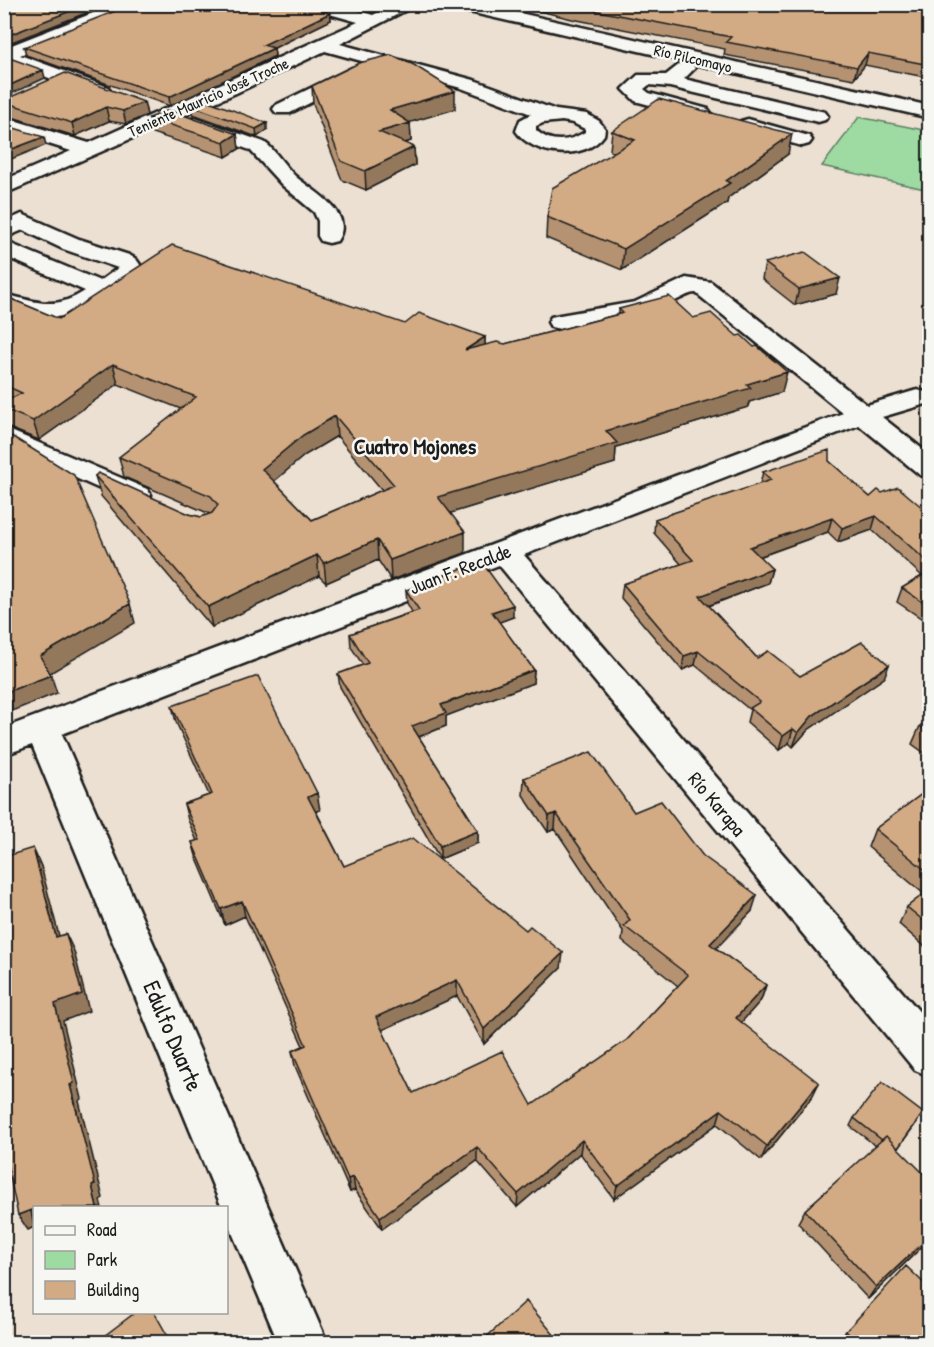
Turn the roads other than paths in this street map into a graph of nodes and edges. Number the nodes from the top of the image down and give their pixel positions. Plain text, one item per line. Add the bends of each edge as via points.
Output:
1 (132, 4) edge
2 (314, 4) edge
3 (410, 4) edge
4 (456, 4) edge
5 (375, 21) junction
6 (324, 45) junction
7 (4, 55) edge
8 (696, 59) junction
9 (381, 60) junction
10 (67, 78) junction
11 (670, 81) junction
12 (46, 88) edge
13 (119, 97) edge
14 (150, 108) dead end
15 (283, 109) dead end
16 (930, 112) edge
17 (170, 115) junction
18 (550, 115) dead end
19 (818, 116) dead end
20 (4, 123) edge
21 (802, 140) dead end
22 (89, 150) junction
23 (4, 188) edge
24 (13, 226) edge
25 (329, 236) dead end
26 (4, 248) edge
27 (102, 290) junction
28 (4, 301) edge
29 (561, 322) dead end
30 (917, 398) dead end
31 (861, 415) junction
32 (4, 436) edge
33 (930, 469) edge
34 (162, 506) edge
35 (506, 552) junction
36 (43, 729) junction
37 (4, 742) edge
38 (930, 1056) edge
39 (302, 1342) edge

1 - 7 street
2 - 5 street
3 - 5 street, Teniente Mauricio José Troche
4 - 8 street, Río Pilcomayo
5 - 6 street, Teniente Mauricio José Troche
6 - 9 street
6 - 17 street, Teniente Mauricio José Troche
7 - 10 street
8 - 11 street
8 - 16 street, Río Pilcomayo
9 - 15 street
9 - 18 street via 523,103
10 - 12 street
10 - 13 street
11 - 19 street
11 - 21 street via 645,79 633,89 642,97
14 - 17 street
17 - 22 street, Teniente Mauricio José Troche
17 - 25 street via 265,152 277,169 313,198 327,215
20 - 22 street
22 - 23 street, Teniente Mauricio José Troche
23 - 24 street
24 - 27 street via 128,264 131,269
26 - 27 street
27 - 28 street via 77,308 60,312 28,310
29 - 31 street via 656,304 686,285 703,287
30 - 31 street, Juan F. Recalde
31 - 33 street
31 - 35 street, Juan F. Recalde
32 - 34 street
35 - 36 street, Juan F. Recalde
35 - 38 street, Río Karapa
36 - 37 street, Juan F. Recalde
36 - 39 street, Edulfo Duarte

